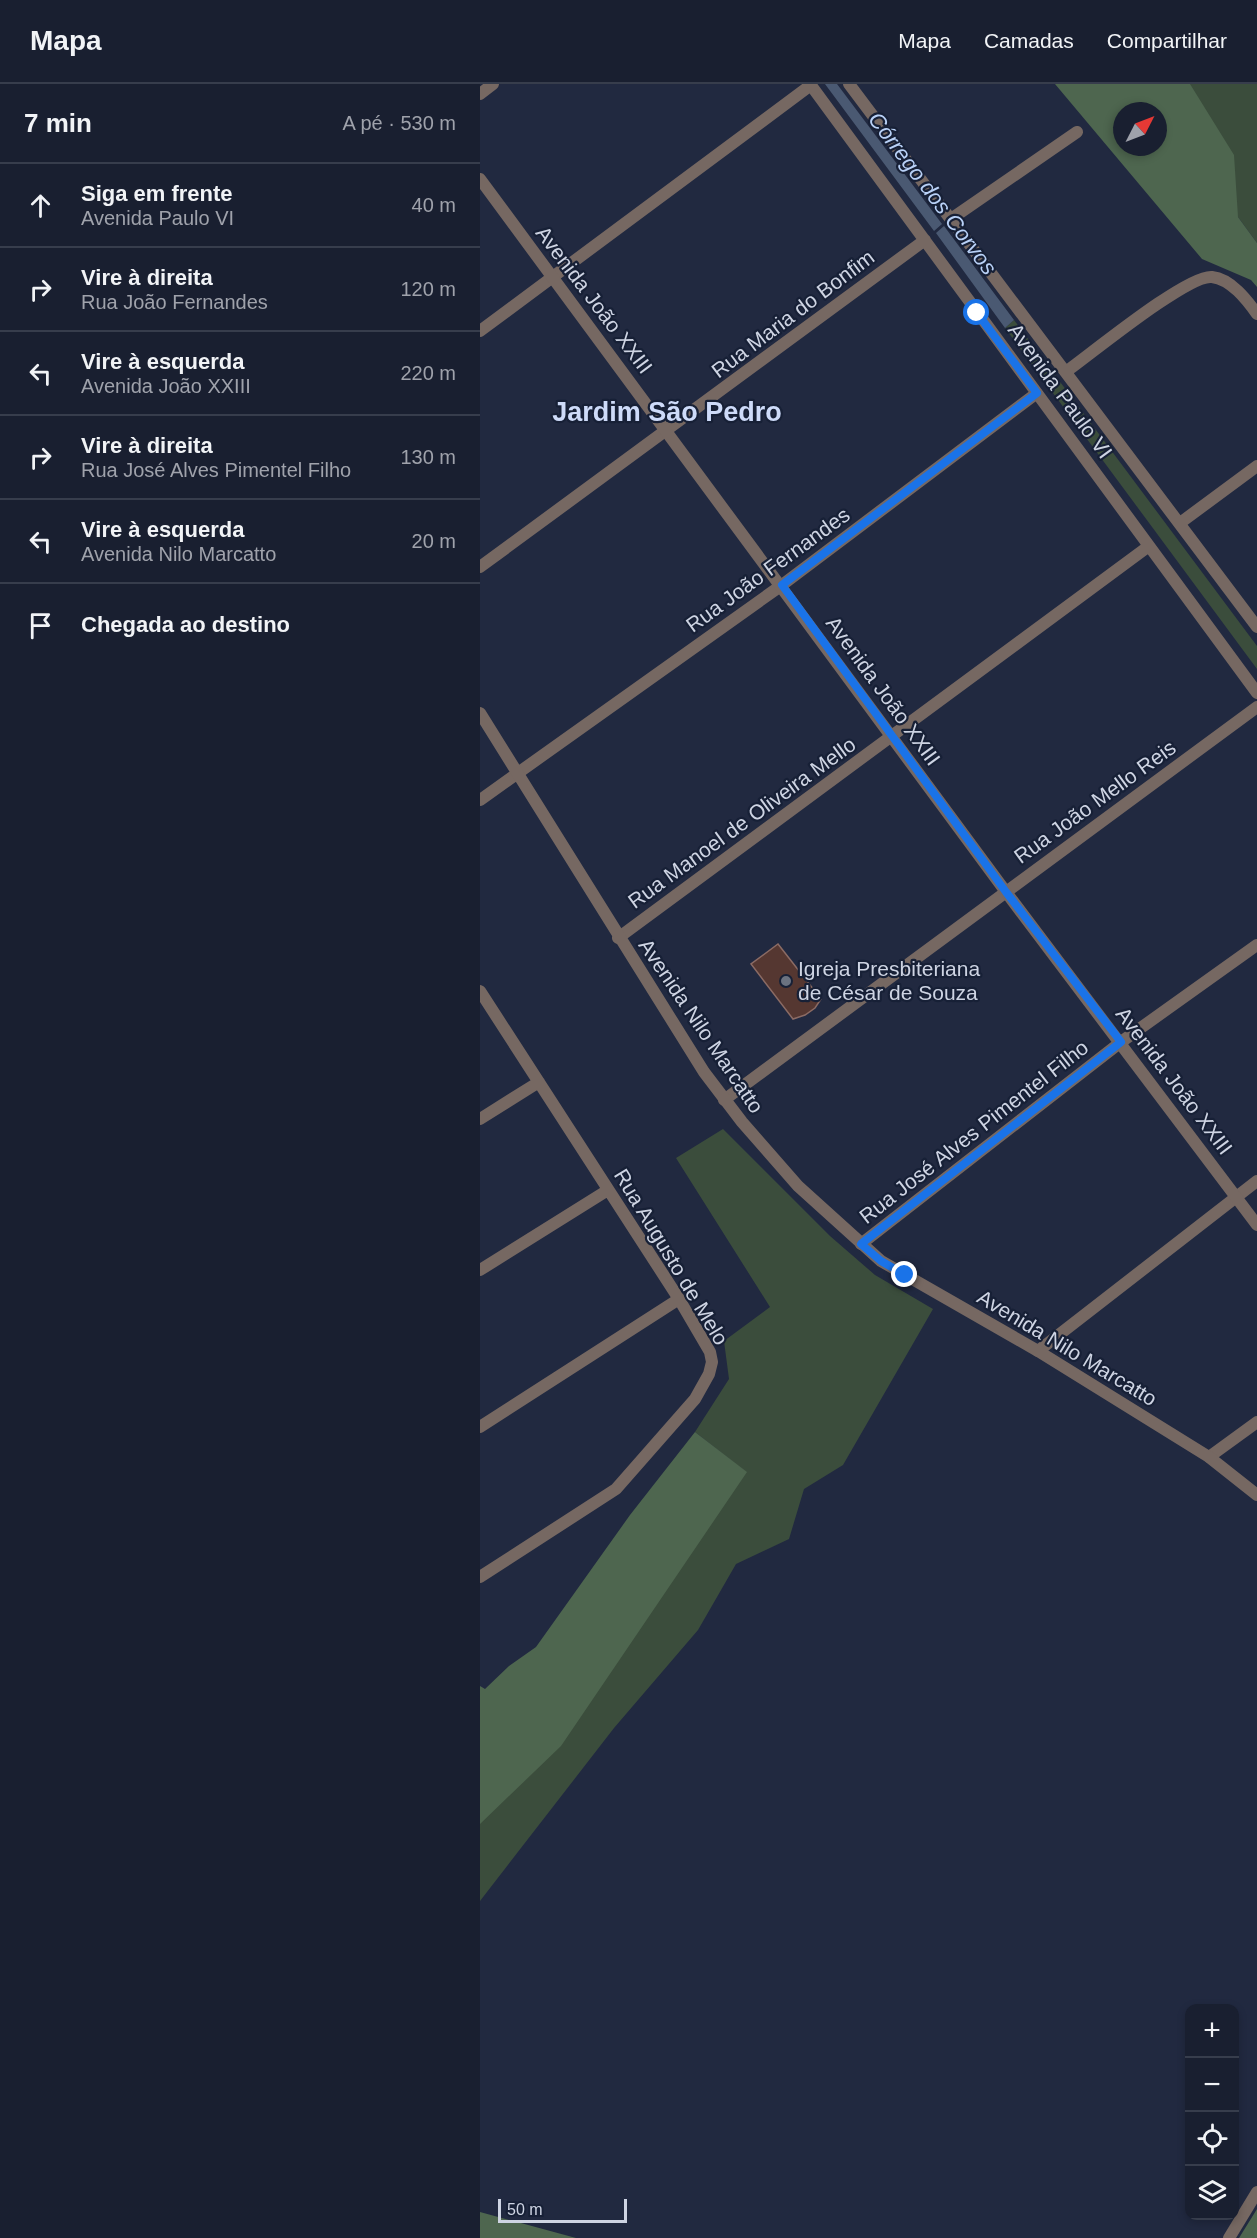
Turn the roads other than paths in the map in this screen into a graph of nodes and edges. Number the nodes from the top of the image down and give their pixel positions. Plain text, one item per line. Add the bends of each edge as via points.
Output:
1 (493, 84) edge
2 (849, 84) edge
3 (811, 85) edge
4 (480, 94) edge
5 (1077, 132) dead end
6 (480, 179) edge
7 (951, 219) junction
8 (925, 240) junction
9 (552, 277) junction
10 (1257, 314) edge
11 (480, 331) edge
12 (1067, 371) junction
13 (1037, 393) junction
14 (668, 431) junction
15 (1257, 466) edge
16 (1180, 523) junction
17 (1149, 546) junction
18 (480, 567) edge
19 (782, 585) junction
20 (1257, 627) edge
21 (1257, 693) edge
22 (1257, 707) edge
23 (480, 713) edge
24 (892, 738) junction
25 (518, 775) junction
26 (480, 800) edge
27 (1006, 892) junction
28 (618, 938) junction
29 (1257, 945) edge
30 (480, 991) edge
31 (1121, 1042) junction
32 (539, 1082) junction
33 (724, 1100) junction
34 (480, 1119) edge
35 (1257, 1181) edge
36 (608, 1190) junction
37 (1236, 1197) junction
38 (1257, 1225) edge
39 (861, 1244) junction
40 (480, 1270) edge
41 (679, 1299) junction
42 (1038, 1351) junction
43 (1257, 1422) edge
44 (480, 1427) edge
45 (1209, 1457) junction
46 (1257, 1495) edge
47 (480, 1577) edge
48 (1257, 2192) edge
49 (1229, 2238) edge

1 - 4 street
2 - 7 street, Avenida Paulo VI
3 - 8 street, Avenida Paulo VI
3 - 9 street
5 - 7 street
6 - 9 street, Avenida João XXIII
7 - 12 street, Avenida Paulo VI
8 - 13 street, Avenida Paulo VI
8 - 14 street, Rua Maria do Bonfim
9 - 11 street
9 - 14 street, Avenida João XXIII
10 - 12 street via 1225,282 1212,277 1198,279
12 - 16 street, Avenida Paulo VI
13 - 17 street, Avenida Paulo VI
13 - 19 street, Rua João Fernandes
14 - 18 street, Rua Maria do Bonfim
14 - 19 street, Avenida João XXIII
15 - 16 street
16 - 20 street, Avenida Paulo VI
17 - 21 street, Avenida Paulo VI
17 - 24 street, Rua Manoel de Oliveira Mello
19 - 24 street, Avenida João XXIII
19 - 25 street, Rua João Fernandes
22 - 27 street, Rua João Mello Reis
23 - 25 street, Avenida Nilo Marcatto
24 - 27 street, Avenida João XXIII
24 - 28 street, Rua Manoel de Oliveira Mello
25 - 26 street, Rua João Fernandes
25 - 28 street, Avenida Nilo Marcatto
27 - 31 street, Avenida João XXIII
27 - 33 street, Rua João Mello Reis
28 - 33 street, Avenida Nilo Marcatto
29 - 31 street, Rua José Alves Pimentel Filho
30 - 32 street, Rua Augusto de Melo
31 - 37 street, Avenida João XXIII
31 - 39 street, Rua José Alves Pimentel Filho
32 - 34 street
32 - 36 street, Rua Augusto de Melo
33 - 39 street, Avenida Nilo Marcatto via 798,1186
35 - 37 street
36 - 40 street
36 - 41 street, Rua Augusto de Melo
37 - 38 street, Avenida João XXIII
37 - 42 street
39 - 42 street, Avenida Nilo Marcatto via 881,1261
41 - 44 street
41 - 47 street, Rua Augusto de Melo via 712,1362 695,1399 616,1489
42 - 45 street, Avenida Nilo Marcatto
43 - 45 street
45 - 46 street, Avenida Nilo Marcatto
48 - 49 street

